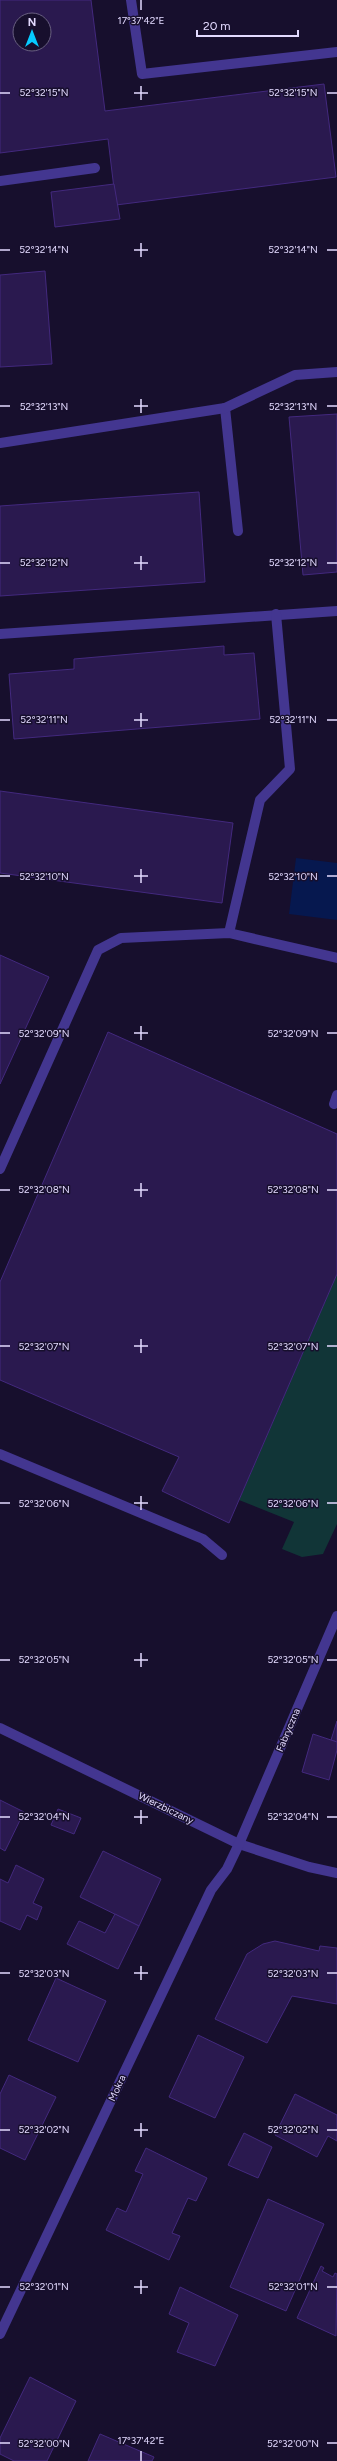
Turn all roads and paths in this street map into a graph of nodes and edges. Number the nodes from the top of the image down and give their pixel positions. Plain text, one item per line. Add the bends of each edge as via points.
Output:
1 (131, 0) edge
2 (337, 52) edge
3 (95, 168) dead end
4 (0, 181) edge
5 (337, 372) edge
6 (225, 408) junction
7 (0, 443) edge
8 (238, 531) dead end
9 (337, 611) edge
10 (276, 614) junction
11 (0, 634) edge
12 (229, 933) junction
13 (337, 958) edge
14 (0, 1169) edge
15 (0, 1454) edge
16 (222, 1555) dead end
17 (337, 1616) edge
18 (0, 1728) edge
19 (239, 1844) junction
20 (337, 1874) edge
21 (0, 2334) edge

1 - 2 street via 142,74
3 - 4 street
5 - 6 street via 295,376
6 - 7 street
6 - 8 street
9 - 10 street
10 - 11 street
10 - 12 street via 290,769 260,800
12 - 13 street
12 - 14 street via 121,938 98,950
15 - 16 street via 203,1539
17 - 19 street, Fabryczna
18 - 19 street, Wierzbiczany
19 - 20 street, Wierzbiczany
19 - 21 street, Mokra via 227,1869 211,1890

